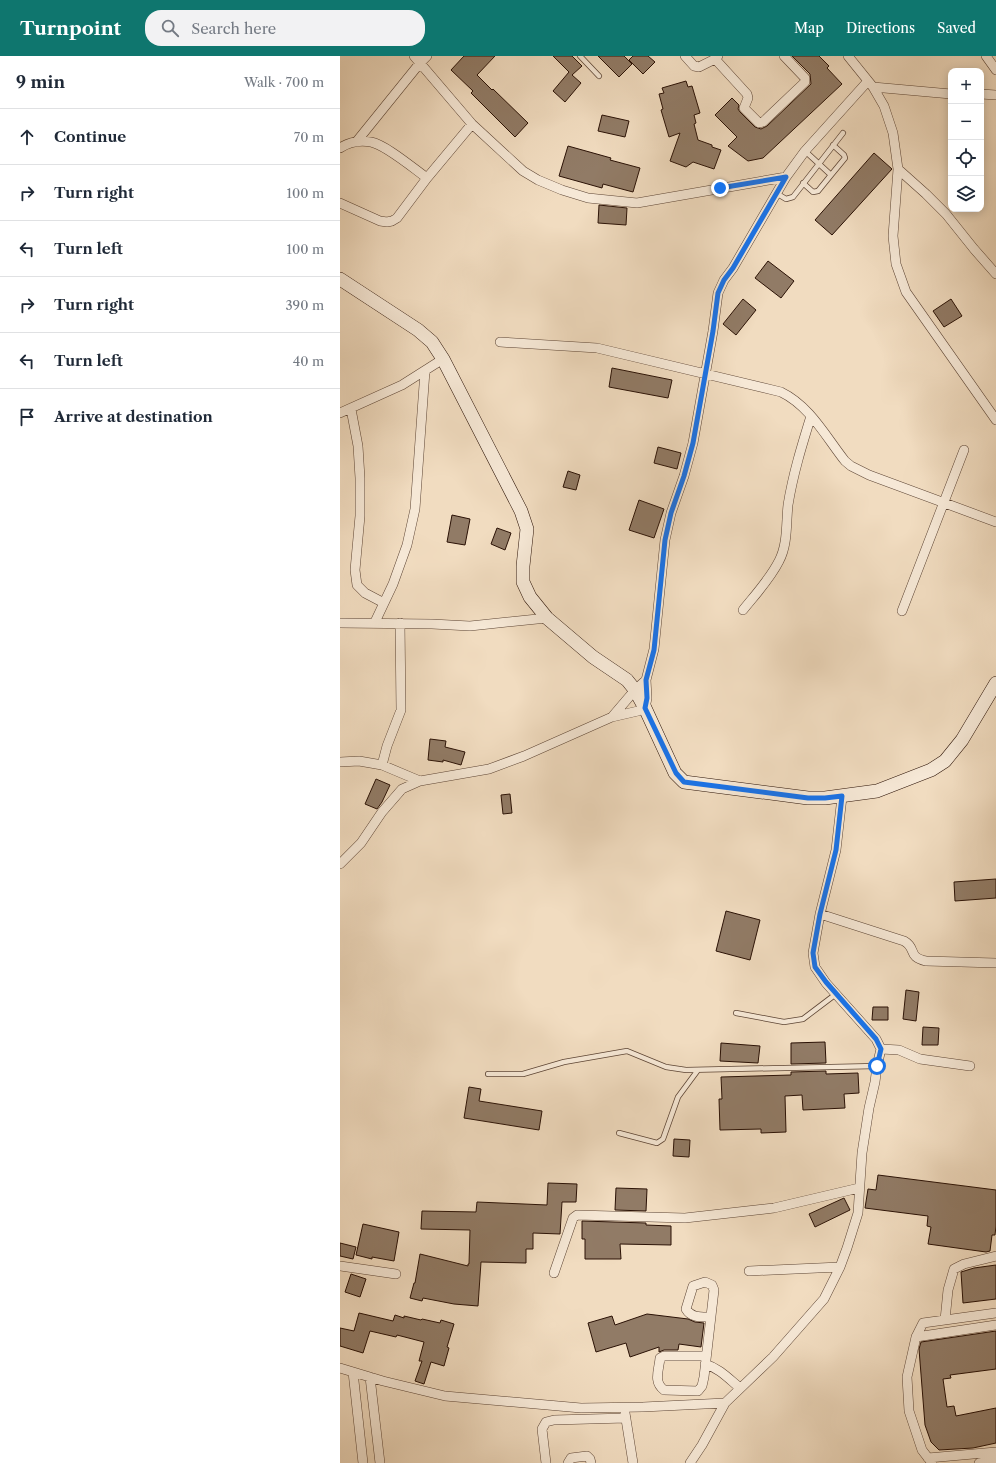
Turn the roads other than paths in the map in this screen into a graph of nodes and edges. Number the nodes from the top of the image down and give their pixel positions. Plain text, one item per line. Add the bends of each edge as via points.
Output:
1 (428, 56) edge
2 (580, 56) edge
3 (685, 56) edge
4 (784, 56) edge
5 (848, 56) edge
6 (986, 56) edge
7 (717, 58) edge
8 (417, 59) edge
9 (996, 70) edge
10 (599, 76) dead end
11 (870, 84) junction
12 (948, 94) edge
13 (984, 94) edge
14 (996, 95) edge
15 (472, 124) junction
16 (843, 133) dead end
17 (357, 141) junction
18 (833, 145) junction
19 (340, 148) edge
20 (805, 152) junction
21 (818, 164) junction
22 (898, 169) junction
23 (831, 175) junction
24 (786, 177) junction
25 (427, 178) junction
26 (803, 183) junction
27 (776, 193) junction
28 (340, 203) edge
29 (996, 274) edge
30 (340, 279) edge
31 (500, 342) dead end
32 (443, 359) junction
33 (425, 371) junction
34 (706, 373) junction
35 (351, 409) junction
36 (340, 413) edge
37 (812, 416) junction
38 (996, 420) edge
39 (964, 450) dead end
40 (944, 502) junction
41 (996, 522) edge
42 (384, 603) junction
43 (743, 610) dead end
44 (902, 611) dead end
45 (547, 618) junction
46 (375, 622) junction
47 (340, 623) edge
48 (400, 623) junction
49 (646, 680) junction
50 (996, 683) edge
51 (635, 690) junction
52 (645, 708) junction
53 (612, 717) junction
54 (340, 762) edge
55 (382, 765) junction
56 (420, 781) junction
57 (842, 796) junction
58 (340, 864) edge
59 (820, 914) junction
60 (996, 963) edge
61 (836, 994) junction
62 (736, 1013) dead end
63 (881, 1049) junction
64 (877, 1066) junction
65 (970, 1066) dead end
66 (698, 1070) junction
67 (488, 1074) dead end
68 (618, 1133) dead end
69 (859, 1188) junction
70 (996, 1256) edge
71 (340, 1266) edge
72 (840, 1267) junction
73 (749, 1271) dead end
74 (554, 1273) dead end
75 (396, 1274) dead end
76 (996, 1313) edge
77 (711, 1317) dead end
78 (945, 1320) junction
79 (996, 1325) edge
80 (916, 1338) junction
81 (706, 1360) junction
82 (340, 1368) edge
83 (353, 1372) junction
84 (370, 1377) junction
85 (740, 1388) junction
86 (725, 1403) junction
87 (624, 1408) junction
88 (626, 1418) junction
89 (996, 1452) edge
90 (930, 1460) edge
91 (996, 1460) edge
92 (363, 1463) edge
93 (380, 1463) edge
94 (546, 1463) edge
95 (568, 1463) edge
96 (591, 1463) edge
97 (632, 1463) edge
98 (690, 1463) edge
99 (979, 1463) edge

1 - 8 street
2 - 10 lane
3 - 7 street via 694,66 699,67
4 - 7 street via 806,78 805,82 759,123 744,108 747,94
5 - 11 street
6 - 9 street
8 - 15 street
8 - 17 street
11 - 12 street
11 - 20 street
11 - 22 street via 884,106 893,133
13 - 14 street
15 - 24 street via 523,171 562,190 588,198 637,203
15 - 25 street
16 - 18 lane
17 - 19 street
17 - 25 street via 371,142 384,148
18 - 21 lane
18 - 23 lane via 845,158
20 - 21 lane
20 - 24 street
21 - 23 lane
21 - 26 lane
22 - 29 street via 946,214
22 - 38 street via 893,236 896,264 906,292
23 - 26 lane via 818,191 814,192
24 - 27 street
25 - 28 street via 404,210 392,221 380,221
26 - 27 lane via 793,197 788,199
27 - 34 street via 718,293
30 - 32 street via 418,330 432,342
31 - 34 street via 597,348
32 - 33 street
32 - 45 street via 521,511 527,529 524,582 530,597
33 - 35 street
33 - 42 street via 415,509 407,545
34 - 37 street via 781,392 796,400
34 - 49 street via 693,443 665,540 654,650
35 - 36 street
35 - 42 street via 358,446 360,478 360,516 355,570 357,585 365,593
37 - 40 street via 851,466
37 - 43 street via 793,478 784,548 779,562
39 - 40 street
40 - 41 street
40 - 44 street
42 - 46 street
45 - 48 street via 470,626
45 - 51 street via 593,657 627,680
46 - 47 street
46 - 48 street
48 - 55 street via 401,710
49 - 51 street
49 - 52 street
50 - 57 street via 962,740 945,761 931,770 877,791
51 - 52 street
51 - 53 street
52 - 53 street
52 - 57 street via 676,773 684,782 808,798
53 - 56 street via 489,769
54 - 55 street via 359,761
55 - 56 street
56 - 58 street via 402,789 382,812 361,843
57 - 59 street via 836,850
59 - 60 street via 909,943 919,960
59 - 61 street via 813,953 815,967
61 - 62 lane via 803,1019 784,1022
61 - 63 street via 876,1039
63 - 64 street
63 - 65 street via 899,1050 920,1059
64 - 66 lane
64 - 69 street via 862,1153
66 - 67 lane via 666,1066 627,1051 564,1062 523,1074
66 - 68 lane via 678,1097 663,1139 657,1143
69 - 72 street via 858,1213
69 - 74 street via 774,1208 692,1217 577,1215 573,1218
70 - 78 street via 954,1269 948,1290
71 - 75 street
72 - 73 street
72 - 85 street via 824,1299 774,1357
76 - 78 street
77 - 81 street
78 - 80 street via 923,1324
79 - 80 street
80 - 90 street via 908,1377 909,1411 922,1450
81 - 81 street via 664,1356 660,1358 657,1382 664,1390 698,1391 702,1386
81 - 85 street
82 - 83 street
83 - 84 street
83 - 92 street
84 - 87 street via 444,1396 580,1408
84 - 93 street
85 - 86 street
86 - 87 street
86 - 98 street
87 - 88 street
88 - 94 street via 546,1422 542,1429
88 - 97 street
89 - 90 street
91 - 99 street
95 - 96 street via 571,1458 587,1456

